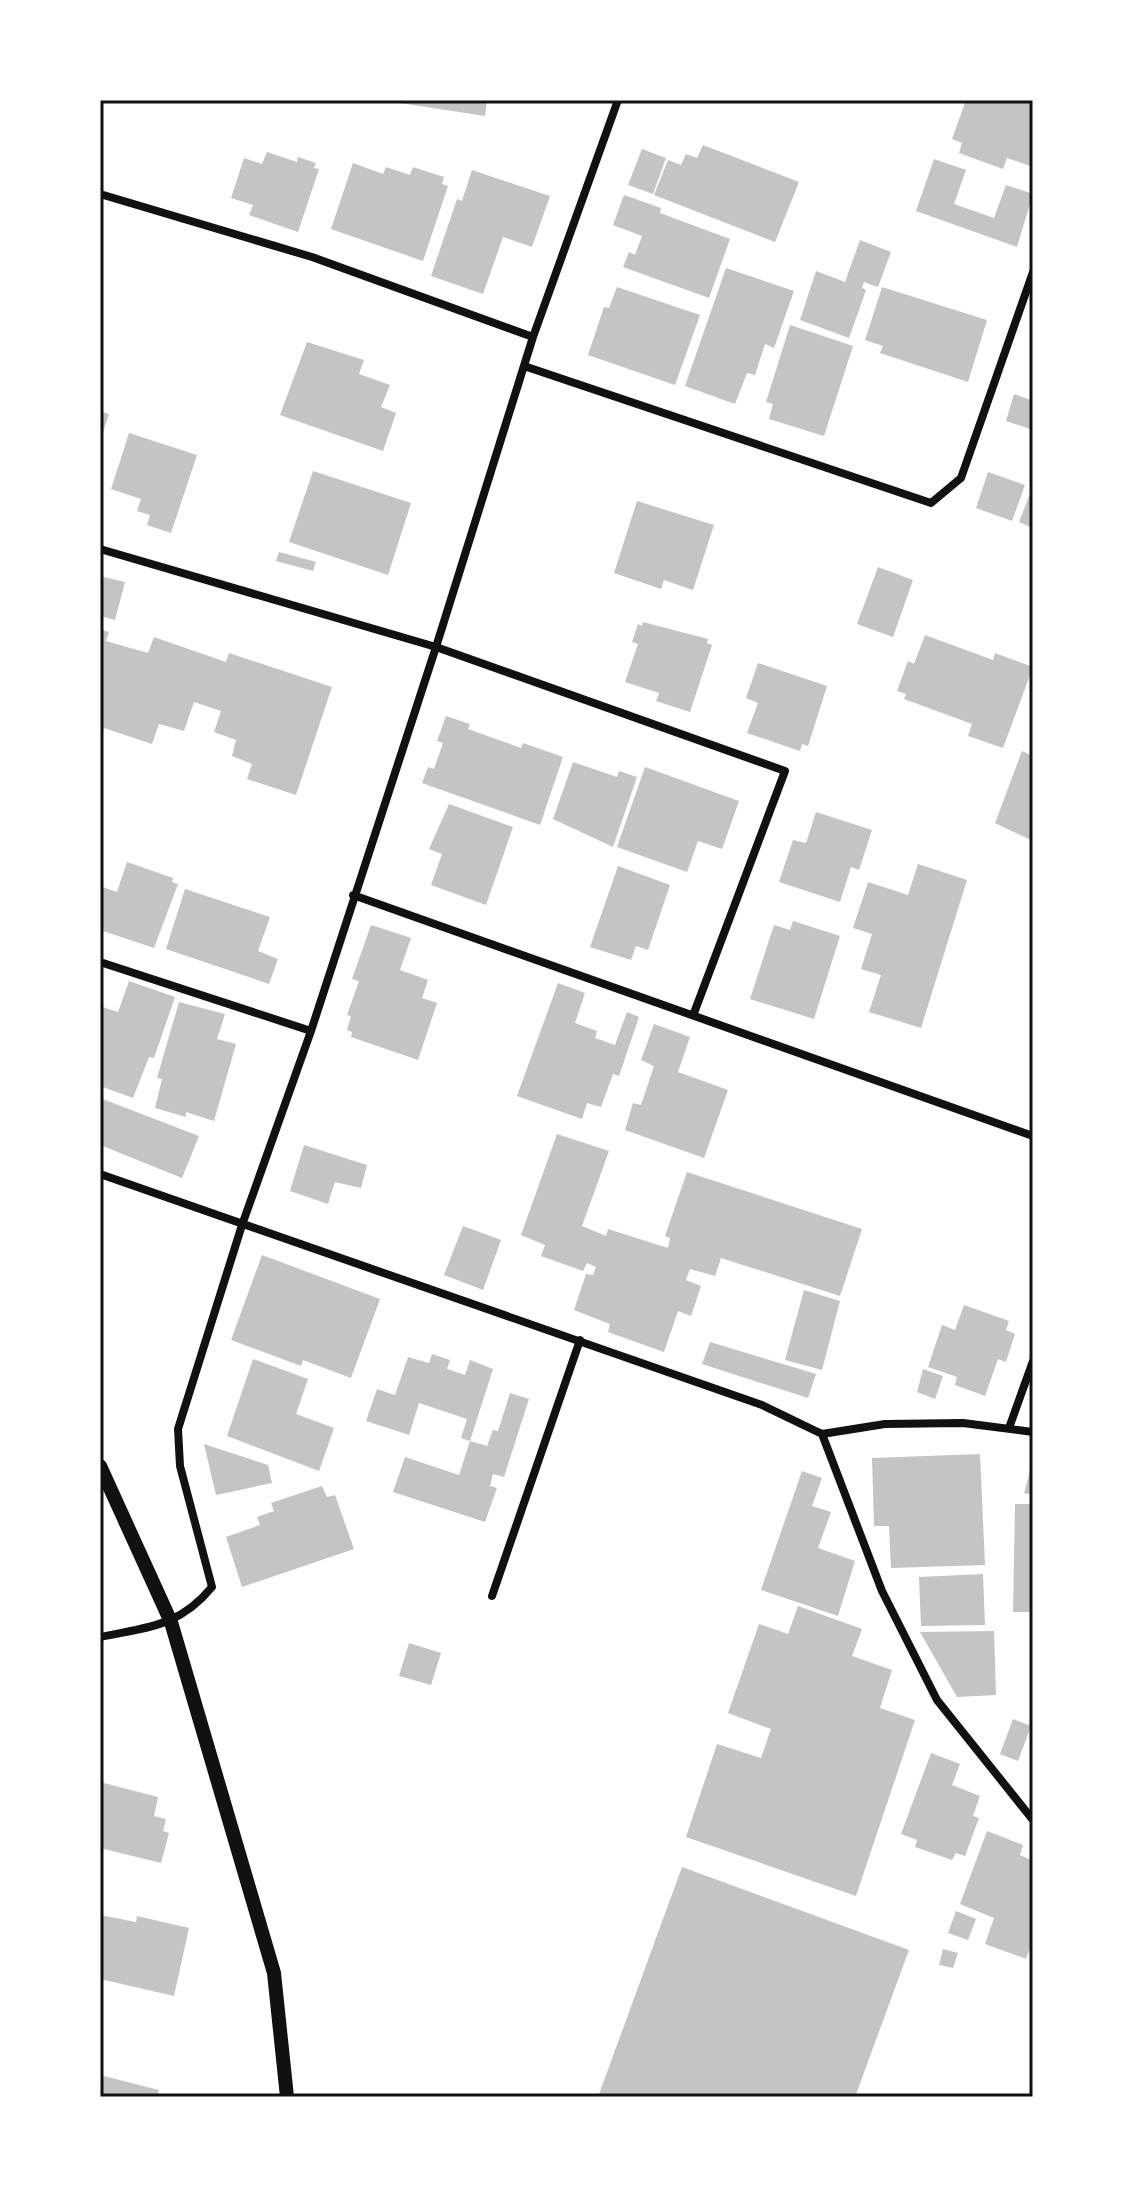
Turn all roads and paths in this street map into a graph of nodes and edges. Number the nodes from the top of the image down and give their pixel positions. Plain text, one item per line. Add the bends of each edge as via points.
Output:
1 (618, 100) edge
2 (100, 194) edge
3 (1033, 272) edge
4 (533, 337) junction
5 (524, 366) junction
6 (100, 549) edge
7 (436, 647) junction
8 (353, 895) junction
9 (100, 962) edge
10 (694, 1013) junction
11 (311, 1031) junction
12 (1033, 1136) edge
13 (100, 1174) edge
14 (242, 1225) junction
15 (580, 1340) junction
16 (1033, 1361) edge
17 (1009, 1428) junction
18 (1033, 1432) edge
19 (822, 1434) junction
20 (100, 1466) edge
21 (492, 1596) dead end
22 (171, 1622) junction
23 (100, 1637) edge
24 (1033, 1820) edge
25 (287, 2097) edge

1 - 4 street
2 - 4 street via 312,257
3 - 5 street via 961,478 931,503
4 - 5 street
5 - 7 street
6 - 7 street
7 - 8 street
7 - 10 street via 785,771
8 - 10 street
8 - 11 street
9 - 11 street
10 - 12 street
11 - 14 street
13 - 14 street
14 - 15 street
14 - 22 street via 178,1429 177,1446 212,1587 195,1608
15 - 19 street via 762,1405
15 - 21 street
16 - 17 street
17 - 18 street
17 - 19 street via 885,1424
19 - 24 street via 882,1591 937,1700
20 - 22 street
22 - 23 street
22 - 25 street via 274,1973

